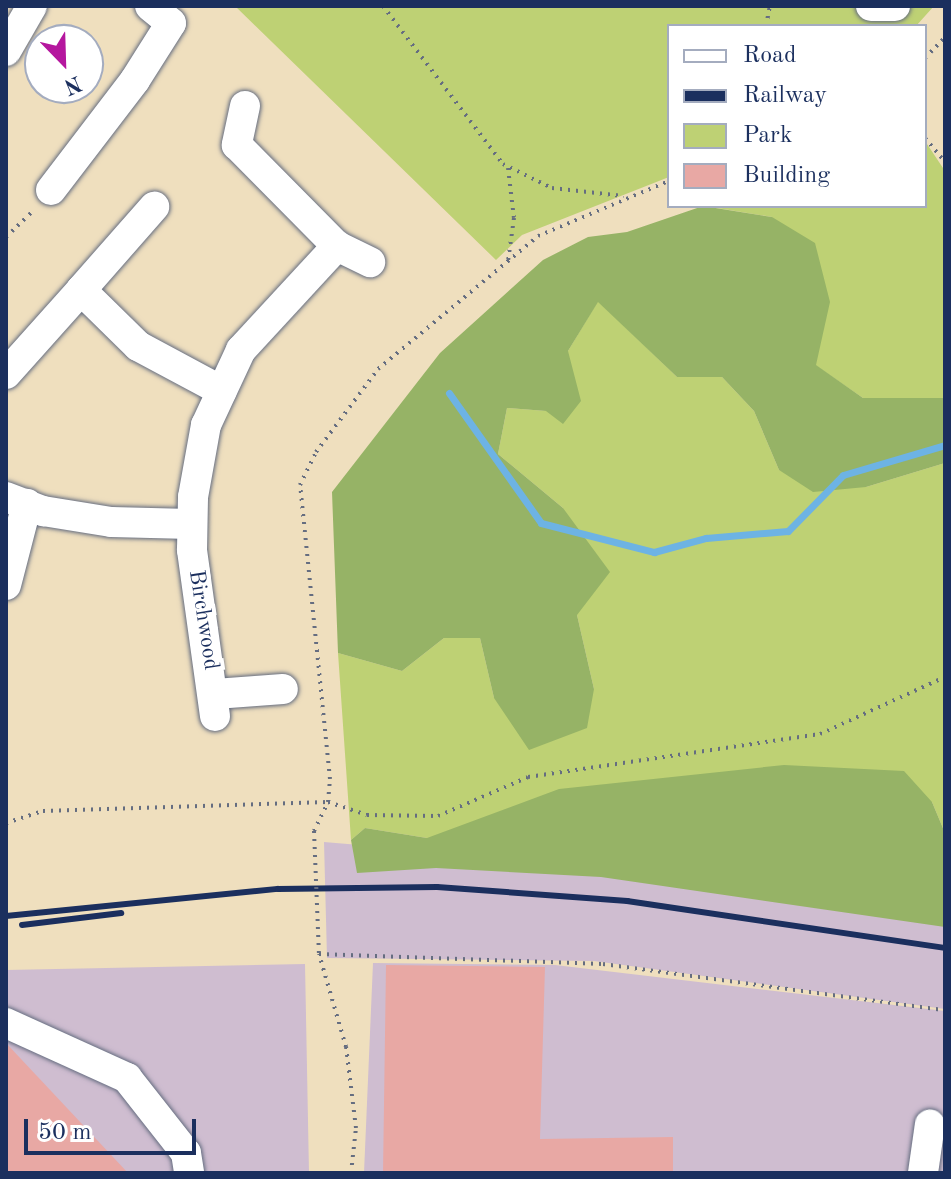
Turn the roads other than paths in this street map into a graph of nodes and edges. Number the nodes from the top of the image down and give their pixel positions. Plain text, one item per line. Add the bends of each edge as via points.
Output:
1 (32, 6) edge
2 (150, 6) edge
3 (871, 6) edge
4 (895, 6) edge
5 (6, 51) edge
6 (245, 106) dead end
7 (51, 190) road end
8 (154, 207) dead end
9 (337, 246) junction
10 (370, 262) dead end
11 (81, 290) junction
12 (6, 374) edge
13 (222, 391) junction
14 (17, 501) edge
15 (191, 524) junction
16 (6, 585) edge
17 (283, 689) dead end
18 (6, 1023) edge
19 (930, 1124) dead end
20 (189, 1173) edge
21 (923, 1173) edge

1 - 5 street
2 - 7 street via 171,23 135,80
3 - 4 street
6 - 9 street via 237,145
8 - 11 street
9 - 10 street
9 - 13 street, Birchwood via 241,350
11 - 12 street
11 - 13 street via 138,346
13 - 15 street, Birchwood via 206,425
14 - 15 street via 111,522
14 - 16 street
15 - 17 street, Birchwood via 215,705
18 - 20 street via 127,1078 186,1153
19 - 21 street

